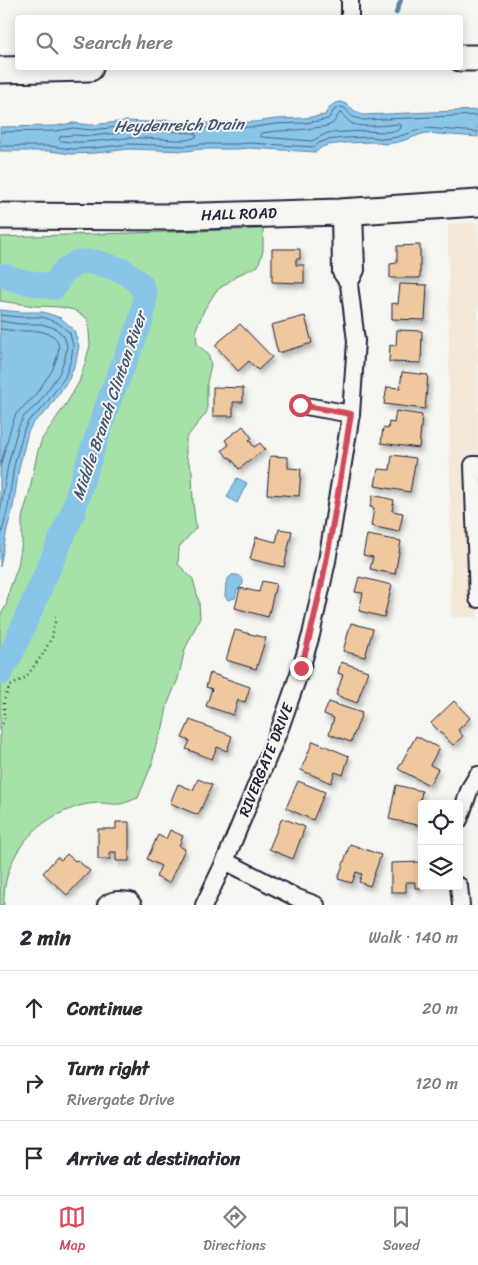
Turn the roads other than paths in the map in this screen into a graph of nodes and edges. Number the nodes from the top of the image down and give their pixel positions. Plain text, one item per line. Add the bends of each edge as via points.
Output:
1 (350, 0) edge
2 (350, 15) edge
3 (463, 58) edge
4 (478, 58) edge
5 (0, 70) edge
6 (15, 70) edge
7 (478, 203) edge
8 (347, 211) junction
9 (0, 216) edge
10 (300, 405) dead end
11 (351, 414) junction
12 (478, 465) edge
13 (478, 599) edge
14 (478, 775) edge
15 (463, 808) edge
16 (225, 861) junction
17 (459, 890) edge
18 (106, 905) edge
19 (133, 905) edge
20 (204, 905) edge
21 (316, 905) edge
22 (461, 905) edge

1 - 2 street
3 - 4 highway
5 - 6 highway
7 - 8 highway, HALL ROAD
8 - 9 highway, HALL ROAD
8 - 11 street, RIVERGATE DRIVE via 341,272 349,284 356,341
10 - 11 street
11 - 16 street, RIVERGATE DRIVE via 327,561 301,668
12 - 13 street via 473,465
14 - 15 street
16 - 20 street, RIVERGATE DRIVE
16 - 21 street
17 - 22 street
18 - 19 street via 118,900 130,901

